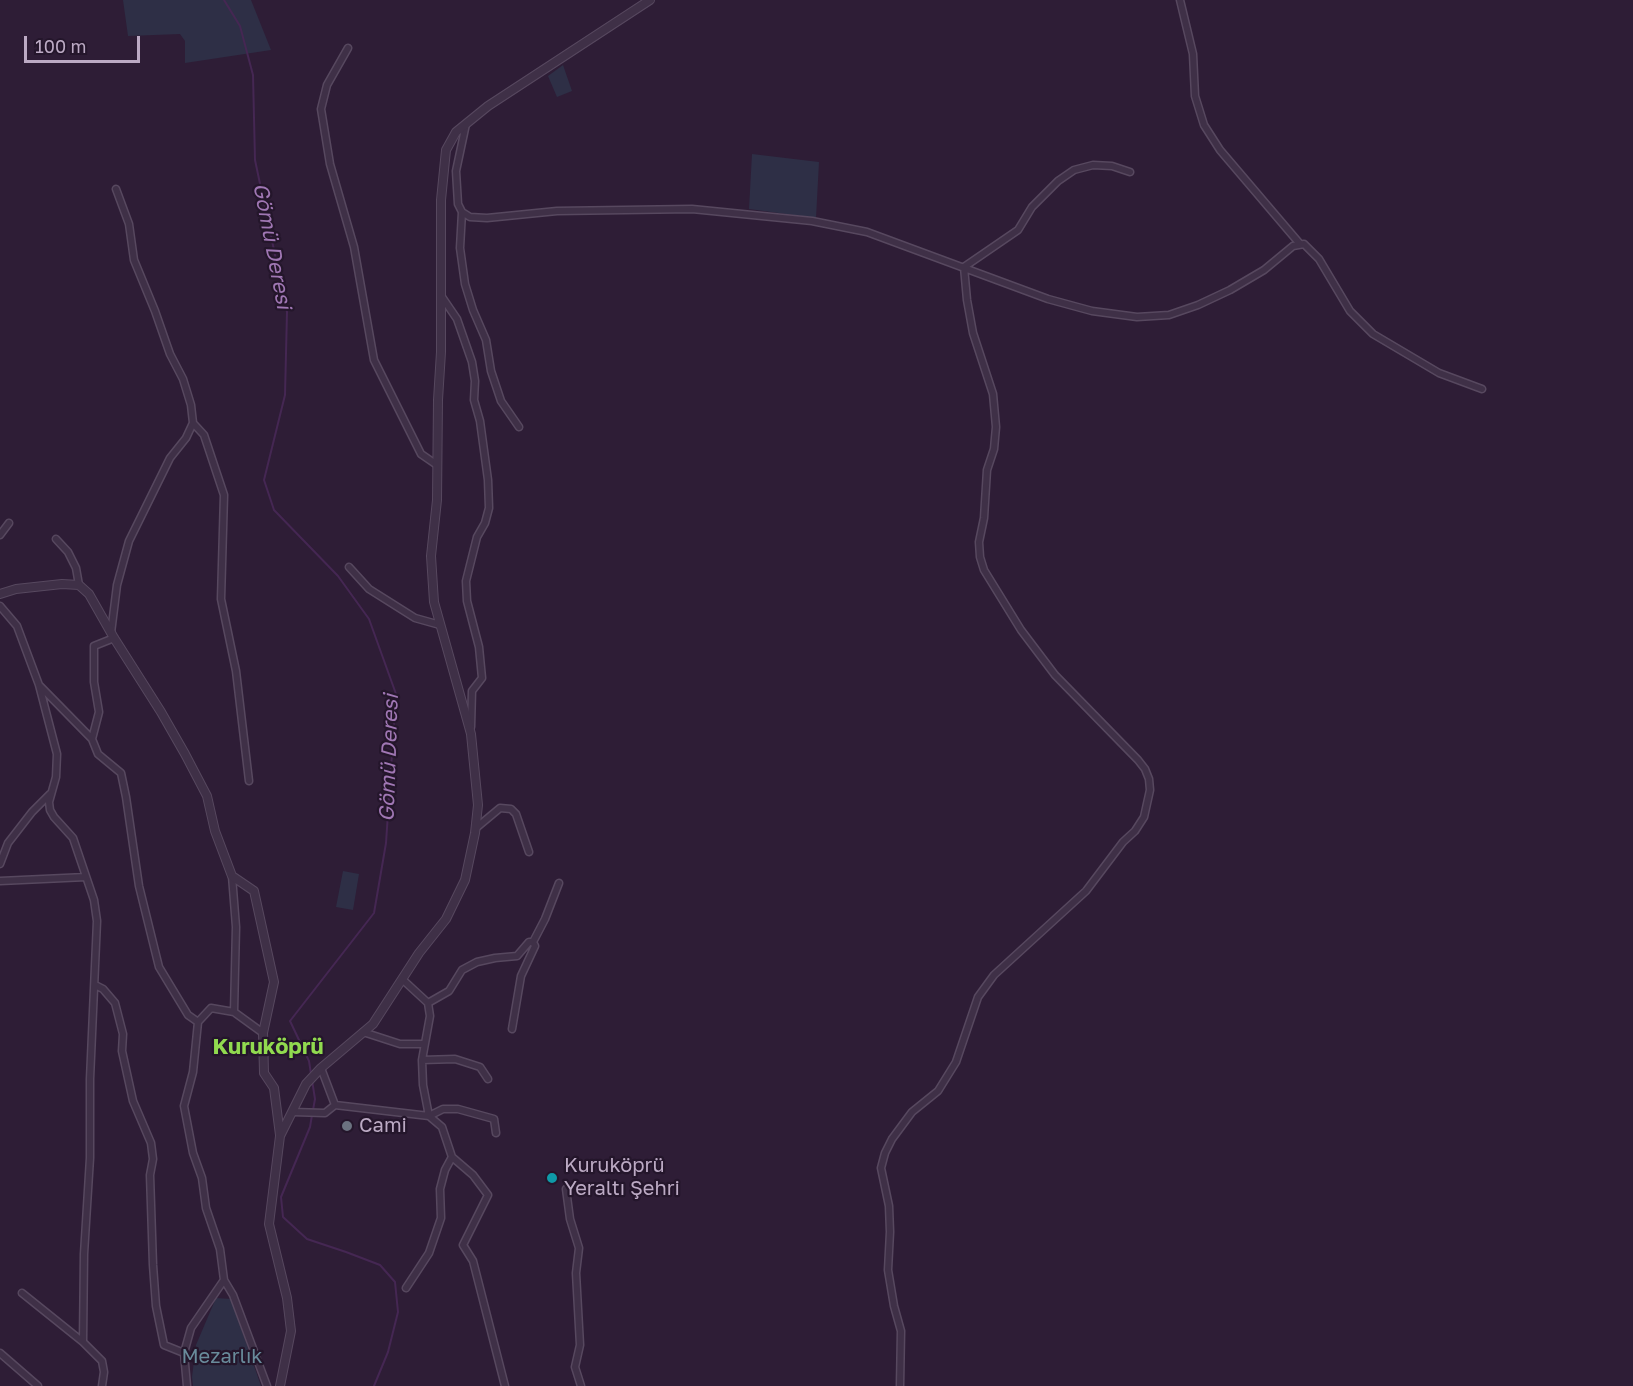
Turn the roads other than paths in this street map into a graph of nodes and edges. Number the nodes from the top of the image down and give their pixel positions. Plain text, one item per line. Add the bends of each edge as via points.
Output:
1 (650, 0) edge
2 (1180, 0) edge
3 (348, 48) dead end
4 (466, 124) junction
5 (1130, 172) dead end
6 (116, 189) dead end
7 (462, 212) junction
8 (1300, 244) junction
9 (964, 267) junction
10 (442, 297) junction
11 (1482, 389) dead end
12 (193, 423) junction
13 (519, 427) dead end
14 (437, 465) junction
15 (9, 523) dead end
16 (0, 535) edge
17 (56, 539) dead end
18 (349, 567) dead end
19 (79, 585) junction
20 (0, 594) edge
21 (0, 606) edge
22 (440, 625) junction
23 (113, 636) junction
24 (39, 685) junction
25 (471, 734) junction
26 (92, 739) junction
27 (249, 781) dead end
28 (50, 794) junction
29 (476, 828) junction
30 (529, 852) dead end
31 (0, 864) edge
32 (232, 876) junction
33 (86, 877) junction
34 (0, 881) edge
35 (559, 883) dead end
36 (533, 942) junction
37 (402, 980) junction
38 (95, 986) junction
39 (428, 1003) junction
40 (234, 1012) junction
41 (198, 1022) junction
42 (512, 1029) dead end
43 (363, 1032) junction
44 (263, 1033) junction
45 (424, 1044) junction
46 (422, 1060) junction
47 (321, 1068) junction
48 (488, 1079) dead end
49 (335, 1105) junction
50 (293, 1112) junction
51 (429, 1116) junction
52 (496, 1133) dead end
53 (280, 1136) junction
54 (453, 1156) junction
55 (566, 1189) dead end
56 (224, 1280) junction
57 (406, 1288) dead end
58 (22, 1293) dead end
59 (83, 1342) junction
60 (0, 1353) edge
61 (184, 1353) junction
62 (38, 1386) edge
63 (102, 1386) edge
64 (187, 1386) edge
65 (267, 1386) edge
66 (280, 1386) edge
67 (505, 1386) edge
68 (581, 1386) edge
69 (900, 1386) edge

1 - 4 street
2 - 8 street via 1193,54 1195,96 1204,125 1220,150
3 - 14 street via 327,85 321,110 330,164 354,247 374,360 422,454
4 - 7 street via 456,171
4 - 10 street via 456,132 446,150 443,166
5 - 9 street via 1102,165 1074,170 1032,207 1018,230
6 - 12 street via 129,224 134,260 183,379
7 - 9 street via 487,218 628,208 692,208 752,214 867,232
7 - 13 street via 460,248 465,284 486,340 501,401
8 - 9 street via 1230,290 1168,315 1137,317 1092,311
8 - 11 street via 1319,259 1350,311 1373,334 1439,373
9 - 69 street via 973,333 993,394 996,427 979,542 984,570 1055,675 1138,760 1149,779 1150,790 1144,817 1086,891 994,975 978,997 956,1062 938,1091 912,1112 885,1153 881,1168 889,1206 888,1270 901,1331
10 - 14 street
10 - 25 street via 456,319 472,362 474,400 488,480 489,507 466,581 482,678 472,691
12 - 23 street via 170,458 129,541 117,585
12 - 27 street via 204,435 224,495 221,599 236,671
14 - 22 street via 431,556
15 - 16 street
17 - 19 street via 68,552
18 - 22 street via 369,589 415,618
19 - 20 street via 16,588
19 - 23 street via 89,594
21 - 24 street via 17,626
22 - 25 street
23 - 26 street via 94,646 99,712
23 - 32 street via 207,796
24 - 26 street
24 - 28 street via 57,754
25 - 29 street via 478,805
26 - 41 street via 98,754 121,773 139,886 159,966 188,1014
28 - 31 street via 8,843
28 - 33 street via 50,810 73,838
29 - 30 street via 501,808 511,808
29 - 37 street via 465,880 446,919
32 - 40 street via 236,927
32 - 44 street via 254,891 274,982
33 - 34 street
33 - 38 street via 97,921
35 - 36 street
36 - 39 street via 517,956 477,962 462,970 448,991
36 - 42 street via 536,946 521,976
37 - 39 street
37 - 43 street via 373,1024
38 - 59 street
38 - 61 street via 115,1003 134,1101 151,1143 153,1265 164,1345
39 - 45 street via 430,1016
40 - 41 street via 210,1008
40 - 44 street
41 - 56 street via 193,1072 184,1106
43 - 45 street via 400,1044
43 - 47 street
44 - 53 street via 264,1073 274,1088
45 - 46 street
46 - 48 street via 455,1059 480,1067
46 - 51 street
47 - 49 street
47 - 50 street via 306,1084
49 - 50 street via 325,1113
49 - 51 street
50 - 53 street
51 - 52 street via 443,1109 458,1109 494,1119
51 - 54 street via 442,1127
53 - 66 street via 269,1224 291,1331
54 - 57 street via 440,1189 441,1218 429,1253
54 - 67 street via 488,1196 463,1245 473,1261
55 - 68 street via 579,1248 576,1273 580,1345 575,1366
56 - 61 street via 191,1328
56 - 65 street
58 - 59 street
59 - 63 street via 102,1361
60 - 62 street
61 - 64 street

